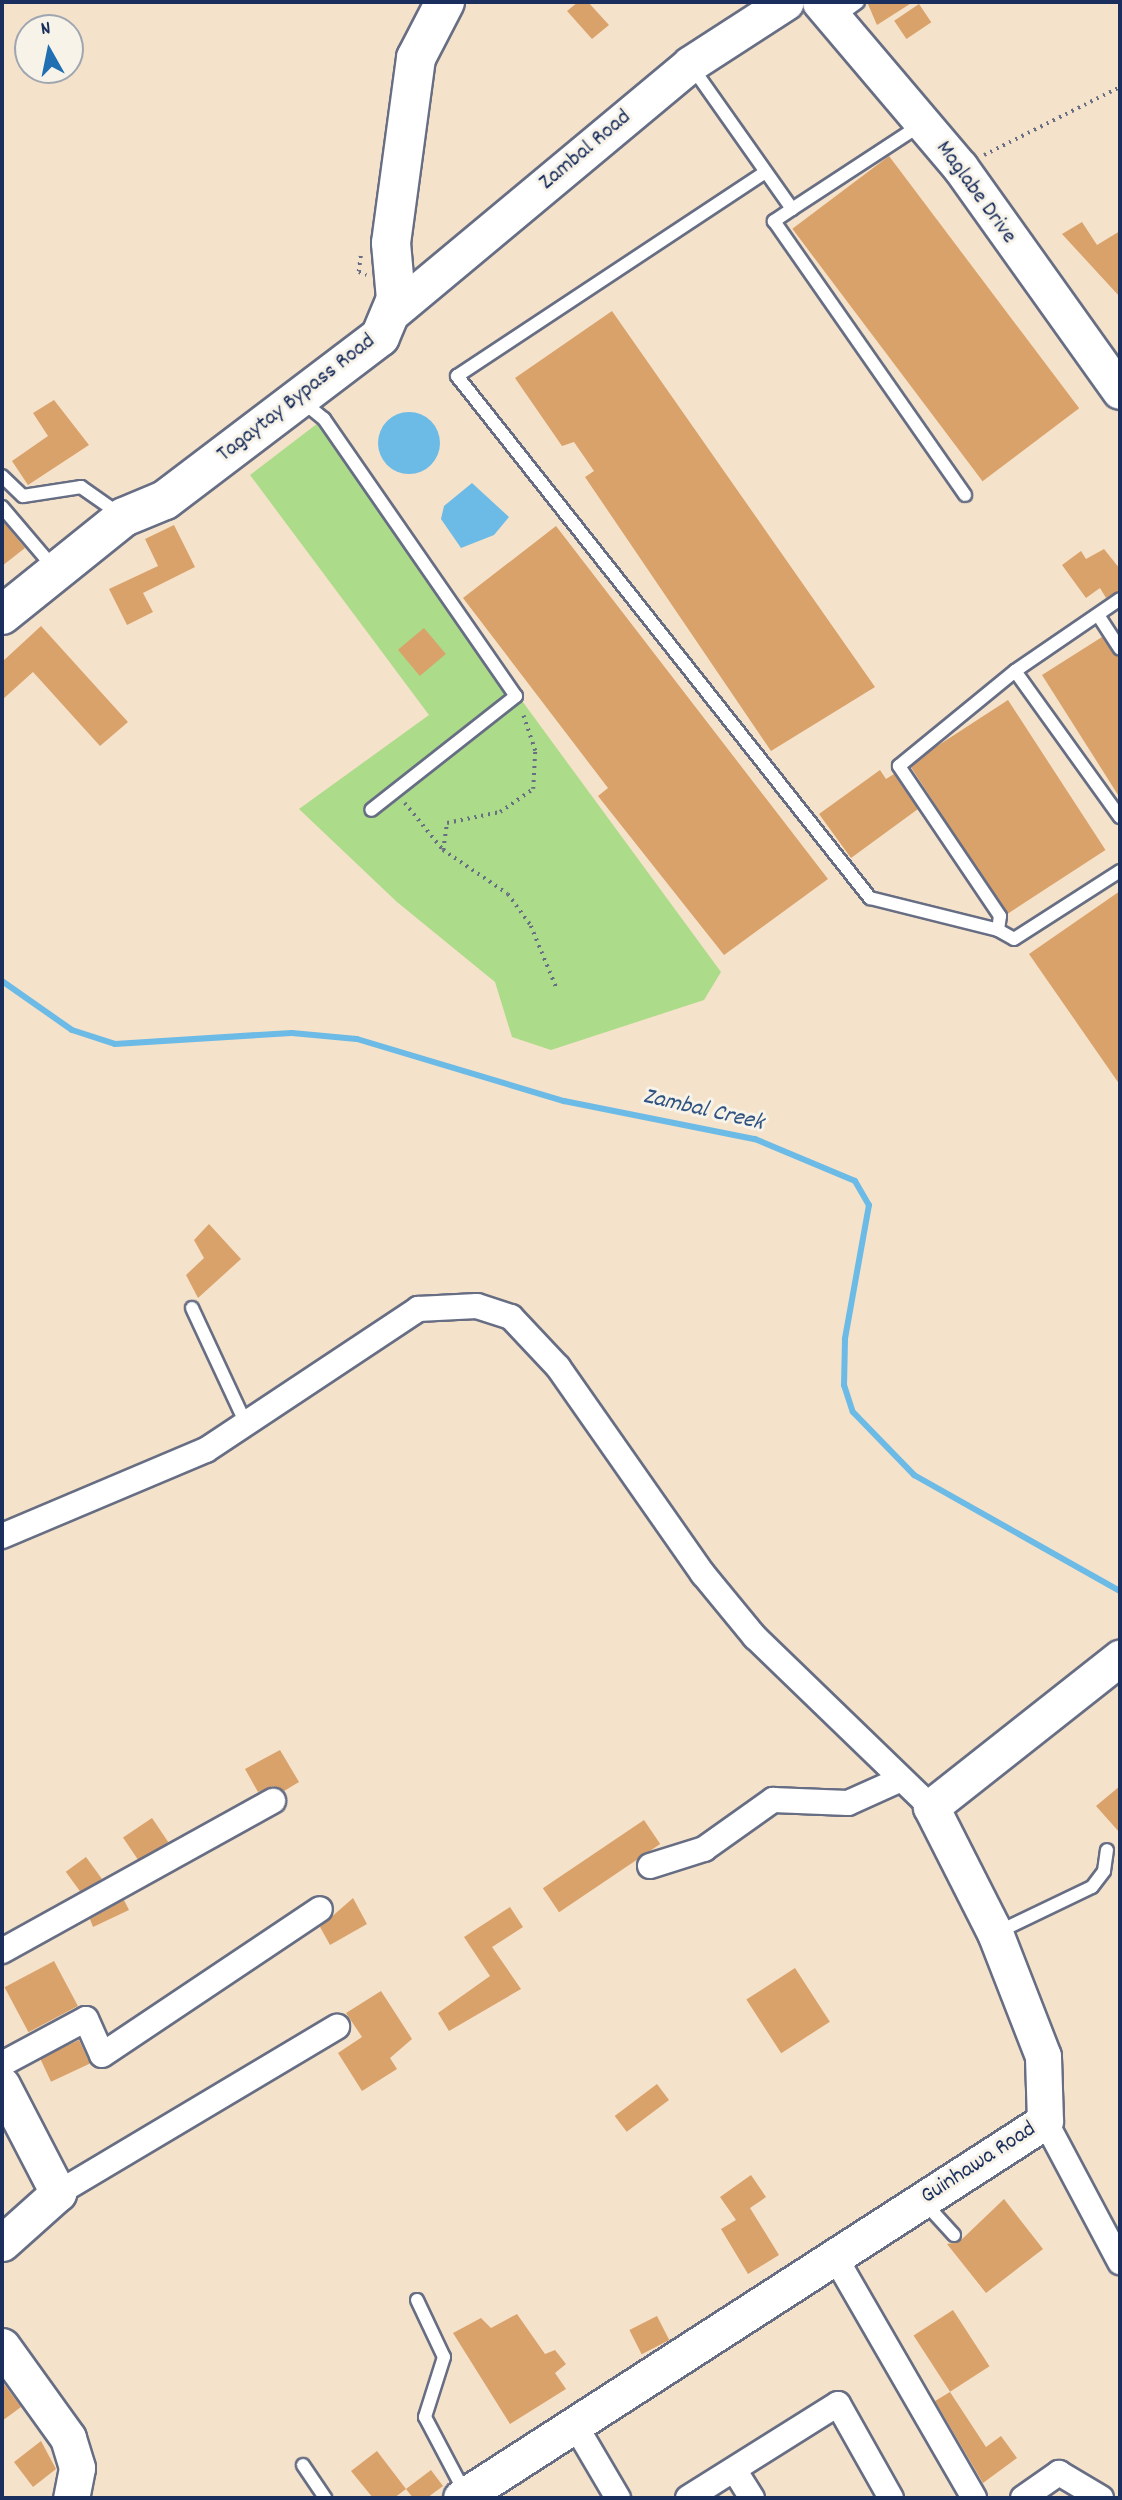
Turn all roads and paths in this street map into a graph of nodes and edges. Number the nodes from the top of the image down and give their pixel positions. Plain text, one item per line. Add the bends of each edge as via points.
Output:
1 (444, 2) edge
2 (786, 2) edge
3 (838, 7) edge
4 (690, 64) junction
5 (1120, 87) edge
6 (923, 123) junction
7 (960, 167) junction
8 (764, 173) junction
9 (792, 209) junction
10 (394, 311) junction
11 (1120, 391) edge
12 (302, 401) junction
13 (2, 475) edge
14 (965, 495) dead end
15 (2, 507) edge
16 (124, 517) junction
17 (57, 571) junction
18 (1120, 599) edge
19 (2, 615) edge
20 (1098, 615) junction
21 (1120, 649) edge
22 (1015, 671) junction
23 (516, 696) junction
24 (396, 792) junction
25 (370, 810) dead end
26 (1120, 817) edge
27 (443, 850) junction
28 (1120, 871) edge
29 (998, 930) junction
30 (557, 989) dead end
31 (192, 1308) dead end
32 (246, 1424) junction
33 (2, 1536) edge
34 (1120, 1658) edge
35 (897, 1781) junction
36 (273, 1801) dead end
37 (931, 1807) junction
38 (1107, 1850) dead end
39 (650, 1866) dead end
40 (320, 1909) dead end
41 (995, 1933) junction
42 (2, 1951) edge
43 (337, 2027) dead end
44 (2, 2064) edge
45 (2, 2085) edge
46 (1045, 2121) junction
47 (58, 2193) junction
48 (923, 2201) junction
49 (954, 2235) dead end
50 (2, 2243) edge
51 (835, 2257) junction
52 (1120, 2262) edge
53 (417, 2301) dead end
54 (7, 2364) edge
55 (575, 2425) junction
56 (303, 2465) dead end
57 (735, 2471) junction
58 (464, 2496) edge
59 (71, 2498) edge
60 (325, 2498) edge
61 (618, 2498) edge
62 (688, 2498) edge
63 (752, 2498) edge
64 (891, 2498) edge
65 (974, 2498) edge
66 (1023, 2498) edge
67 (1101, 2498) edge

1 - 10 main road, Tagaytay Bypass Road via 416,58 391,243
2 - 4 street, Zambal Road
3 - 6 street, Maglabe Drive
4 - 8 lane
4 - 10 street, Zambal Road
5 - 7 path
6 - 7 street, Maglabe Drive
6 - 9 lane
7 - 11 street, Maglabe Drive
8 - 9 lane
8 - 29 lane via 457,376 870,898
9 - 14 lane via 774,221
10 - 12 main road, Tagaytay Bypass Road via 374,344
12 - 16 main road, Tagaytay Bypass Road via 164,500
12 - 23 lane via 324,419
13 - 16 lane via 23,496 81,487
15 - 17 lane
16 - 17 main road, Tagaytay Bypass Road
17 - 19 main road, Tagaytay Bypass Road
18 - 20 lane
20 - 21 lane
20 - 22 lane
22 - 26 lane
22 - 29 lane via 899,766 1000,916
23 - 24 lane
23 - 27 path via 535,751 533,789 500,811 447,824
24 - 25 lane
24 - 27 path
27 - 30 path via 508,894 531,926
28 - 29 lane via 1014,939
31 - 32 lane
32 - 33 street via 206,1450
32 - 35 street via 418,1309 477,1306 511,1317 558,1367 729,1605
34 - 37 street
35 - 37 street
35 - 39 street via 863,1800 828,1807 773,1800 704,1850
36 - 42 street
37 - 41 street, Guinhawa Road
38 - 41 lane via 1104,1871 1092,1886
40 - 44 street via 102,2055 86,2019
41 - 46 street, Guinhawa Road via 1047,2069
43 - 47 street
45 - 47 street
46 - 48 street, Guinhawa Road
46 - 52 street
47 - 50 street
48 - 49 lane
48 - 51 street, Guinhawa Road
51 - 55 street, Guinhawa Road
51 - 65 street
53 - 58 lane via 444,2357 425,2417
54 - 59 street via 68,2438 77,2468
55 - 58 street, Guinhawa Road
55 - 61 street
56 - 60 lane
57 - 62 street
57 - 63 street
57 - 64 street via 838,2404
66 - 67 street via 1059,2473

